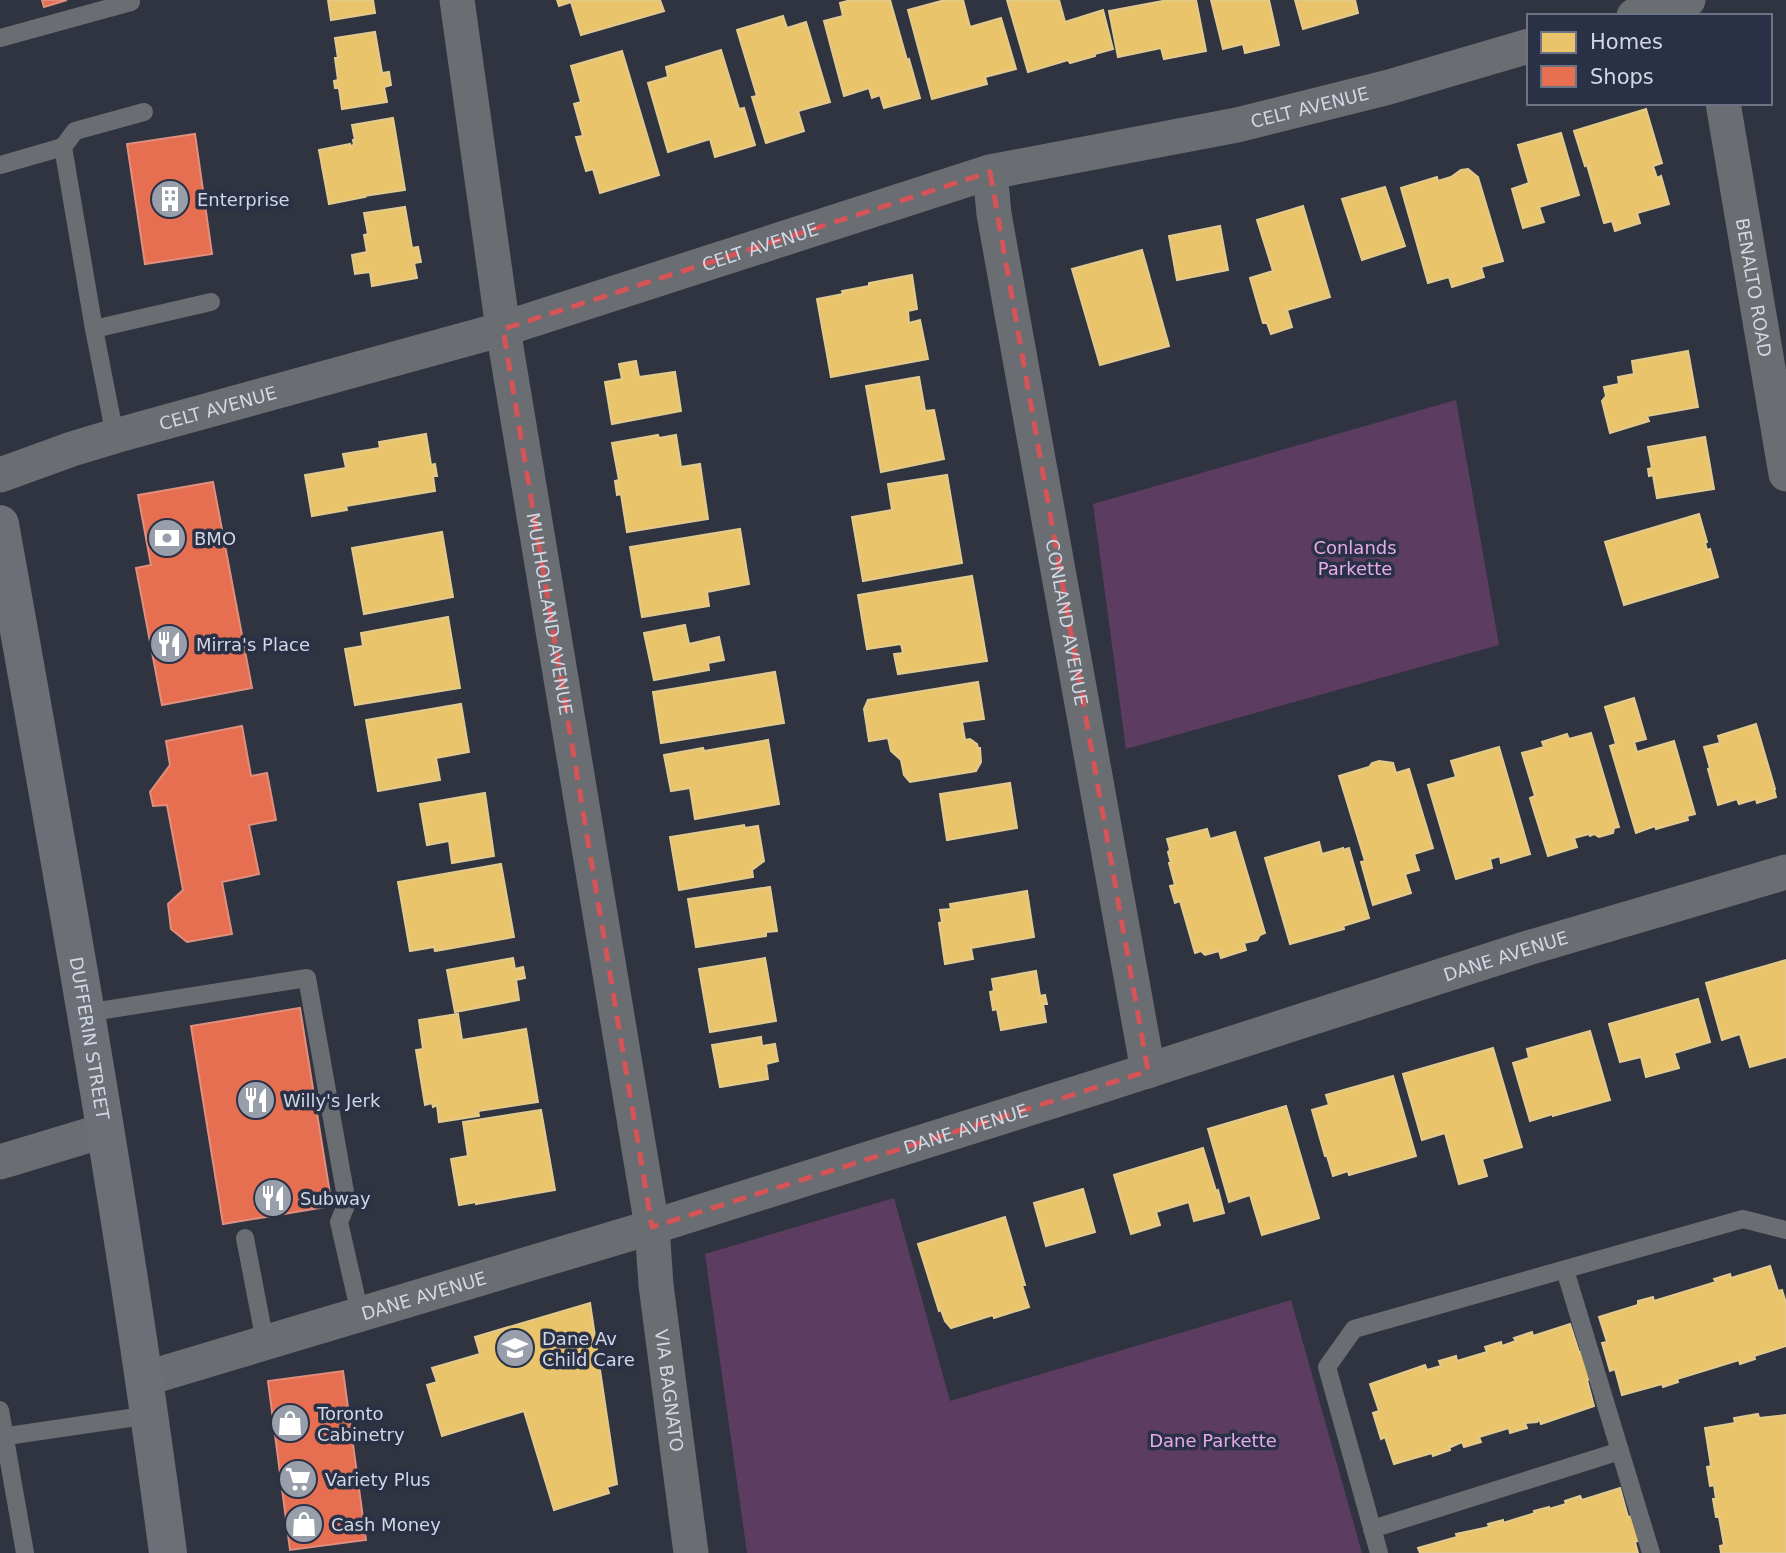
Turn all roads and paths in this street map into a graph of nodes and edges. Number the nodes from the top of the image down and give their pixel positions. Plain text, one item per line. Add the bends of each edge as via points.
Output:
1 (457, 0) edge
2 (1688, 0) edge
3 (131, 2) dead end
4 (1641, 14) edge
5 (0, 38) edge
6 (1527, 48) edge
7 (1723, 105) edge
8 (144, 112) dead end
9 (63, 147) junction
10 (0, 165) edge
11 (990, 172) junction
12 (211, 302) dead end
13 (94, 329) junction
14 (503, 329) junction
15 (115, 436) junction
16 (1786, 474) edge
17 (0, 475) edge
18 (0, 524) edge
19 (1786, 872) edge
20 (86, 1013) junction
21 (1148, 1071) junction
22 (106, 1130) junction
23 (0, 1161) edge
24 (652, 1227) junction
25 (1786, 1230) edge
26 (245, 1238) dead end
27 (1565, 1270) junction
28 (360, 1314) junction
29 (265, 1342) junction
30 (147, 1397) junction
31 (0, 1410) edge
32 (2, 1437) edge
33 (1620, 1451) junction
34 (1372, 1529) junction
35 (24, 1553) edge
36 (167, 1553) edge
37 (691, 1553) edge
38 (1379, 1553) edge
39 (1651, 1553) edge

1 - 14 street, MULHOLLAND AVENUE
2 - 4 street
3 - 5 lane
6 - 11 street, CELT AVENUE via 1237,125
7 - 16 street, BENALTO ROAD
8 - 9 lane via 75,131
9 - 10 lane
9 - 13 lane
11 - 14 street, CELT AVENUE
11 - 21 street, CONLAND AVENUE
12 - 13 lane
13 - 15 lane
14 - 15 street, CELT AVENUE
14 - 24 street, MULHOLLAND AVENUE
15 - 17 street, CELT AVENUE
18 - 20 main road, DUFFERIN STREET
19 - 21 street, DANE AVENUE via 1528,948
20 - 22 main road, DUFFERIN STREET
20 - 28 lane via 307,978 346,1203 339,1222
21 - 24 street, DANE AVENUE
22 - 23 street
22 - 30 main road, DUFFERIN STREET
24 - 28 street, DANE AVENUE
24 - 37 street, VIA BAGNATO
25 - 27 lane via 1743,1219
26 - 29 lane
27 - 33 lane
27 - 34 lane via 1354,1329 1327,1367
28 - 29 street, DANE AVENUE
29 - 30 street, DANE AVENUE
30 - 32 lane
30 - 36 main road, DUFFERIN STREET
31 - 32 lane
32 - 35 lane
33 - 34 lane
33 - 39 lane
34 - 38 lane

